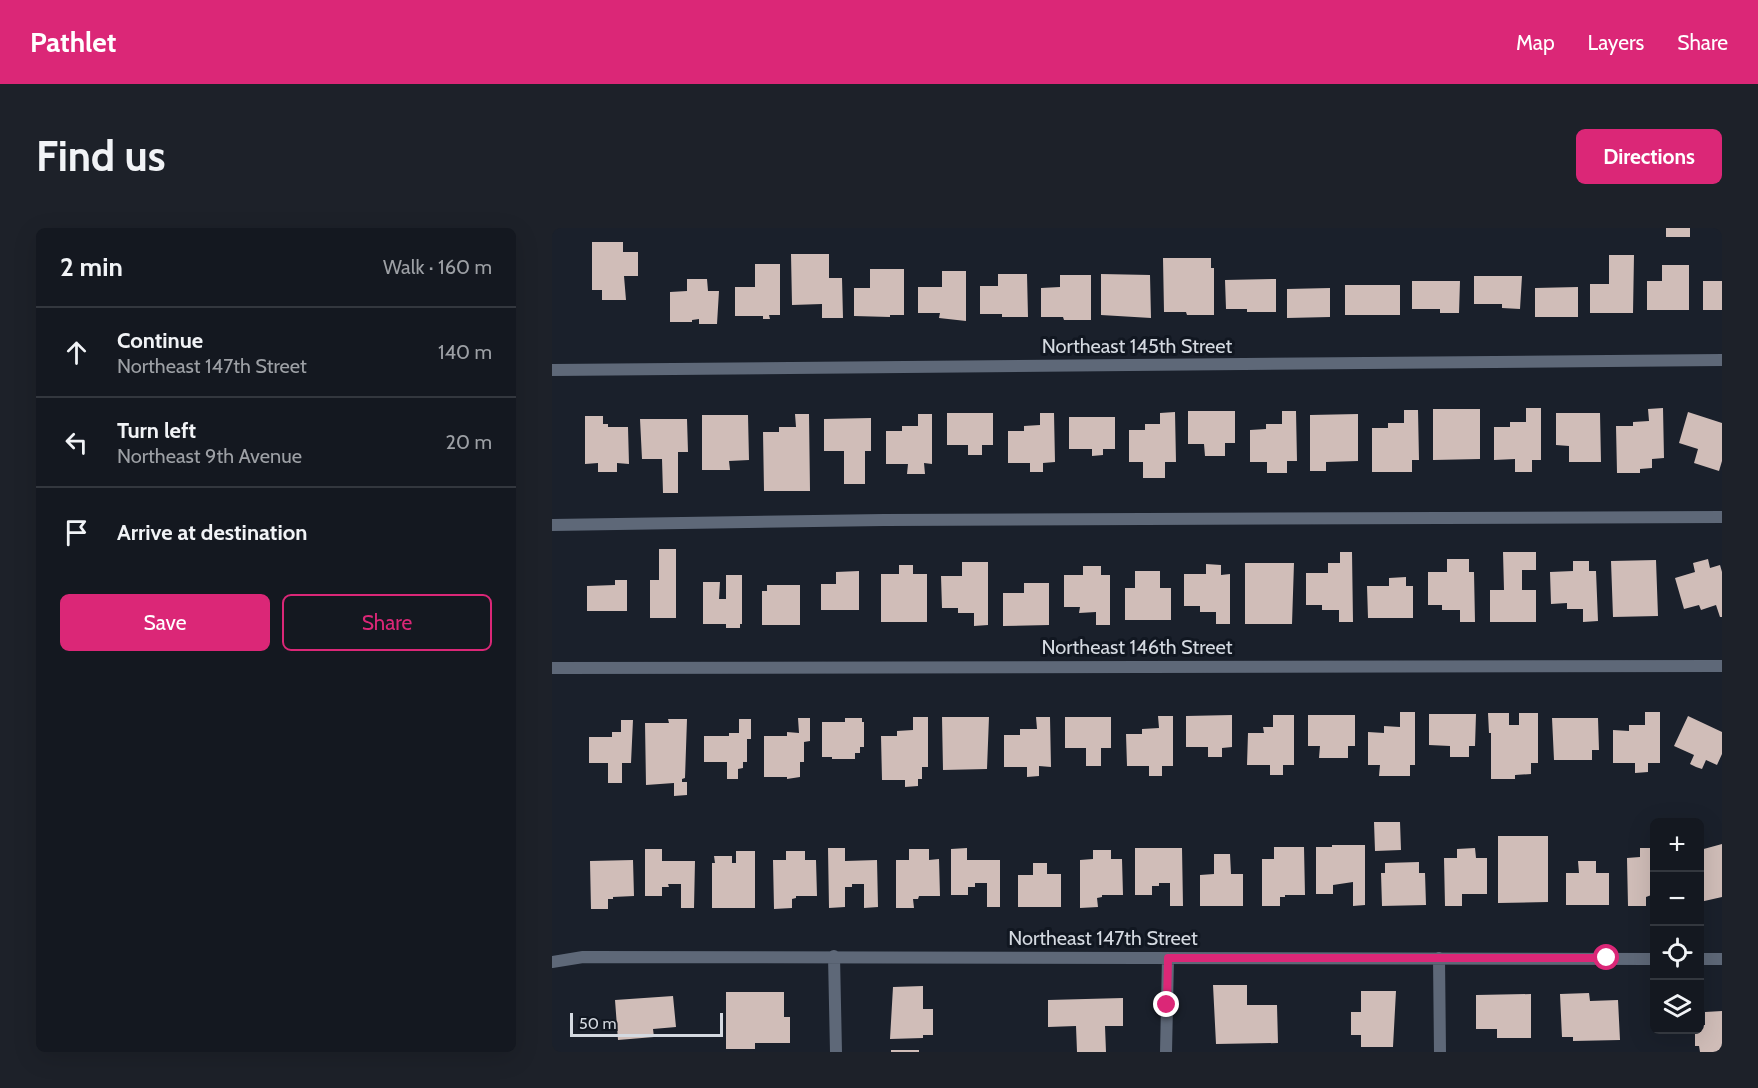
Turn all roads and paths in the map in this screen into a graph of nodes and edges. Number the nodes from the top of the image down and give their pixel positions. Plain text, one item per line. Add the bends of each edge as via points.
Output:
1 (1722, 360) edge
2 (552, 370) edge
3 (1722, 517) edge
4 (552, 525) edge
5 (1722, 666) edge
6 (552, 668) edge
7 (834, 956) junction
8 (1168, 958) junction
9 (1439, 958) junction
10 (1650, 959) edge
11 (1704, 959) edge
12 (1722, 959) edge
13 (552, 962) edge
14 (836, 1052) edge
15 (1166, 1052) edge
16 (1440, 1052) edge

1 - 2 street, Northeast 145th Street
3 - 4 street
5 - 6 street, Northeast 146th Street
7 - 8 street, Northeast 147th Street
7 - 13 street, Northeast 147th Street via 583,957
7 - 14 street
8 - 9 street, Northeast 147th Street
8 - 15 street
9 - 10 street, Northeast 147th Street
9 - 16 street
11 - 12 street

